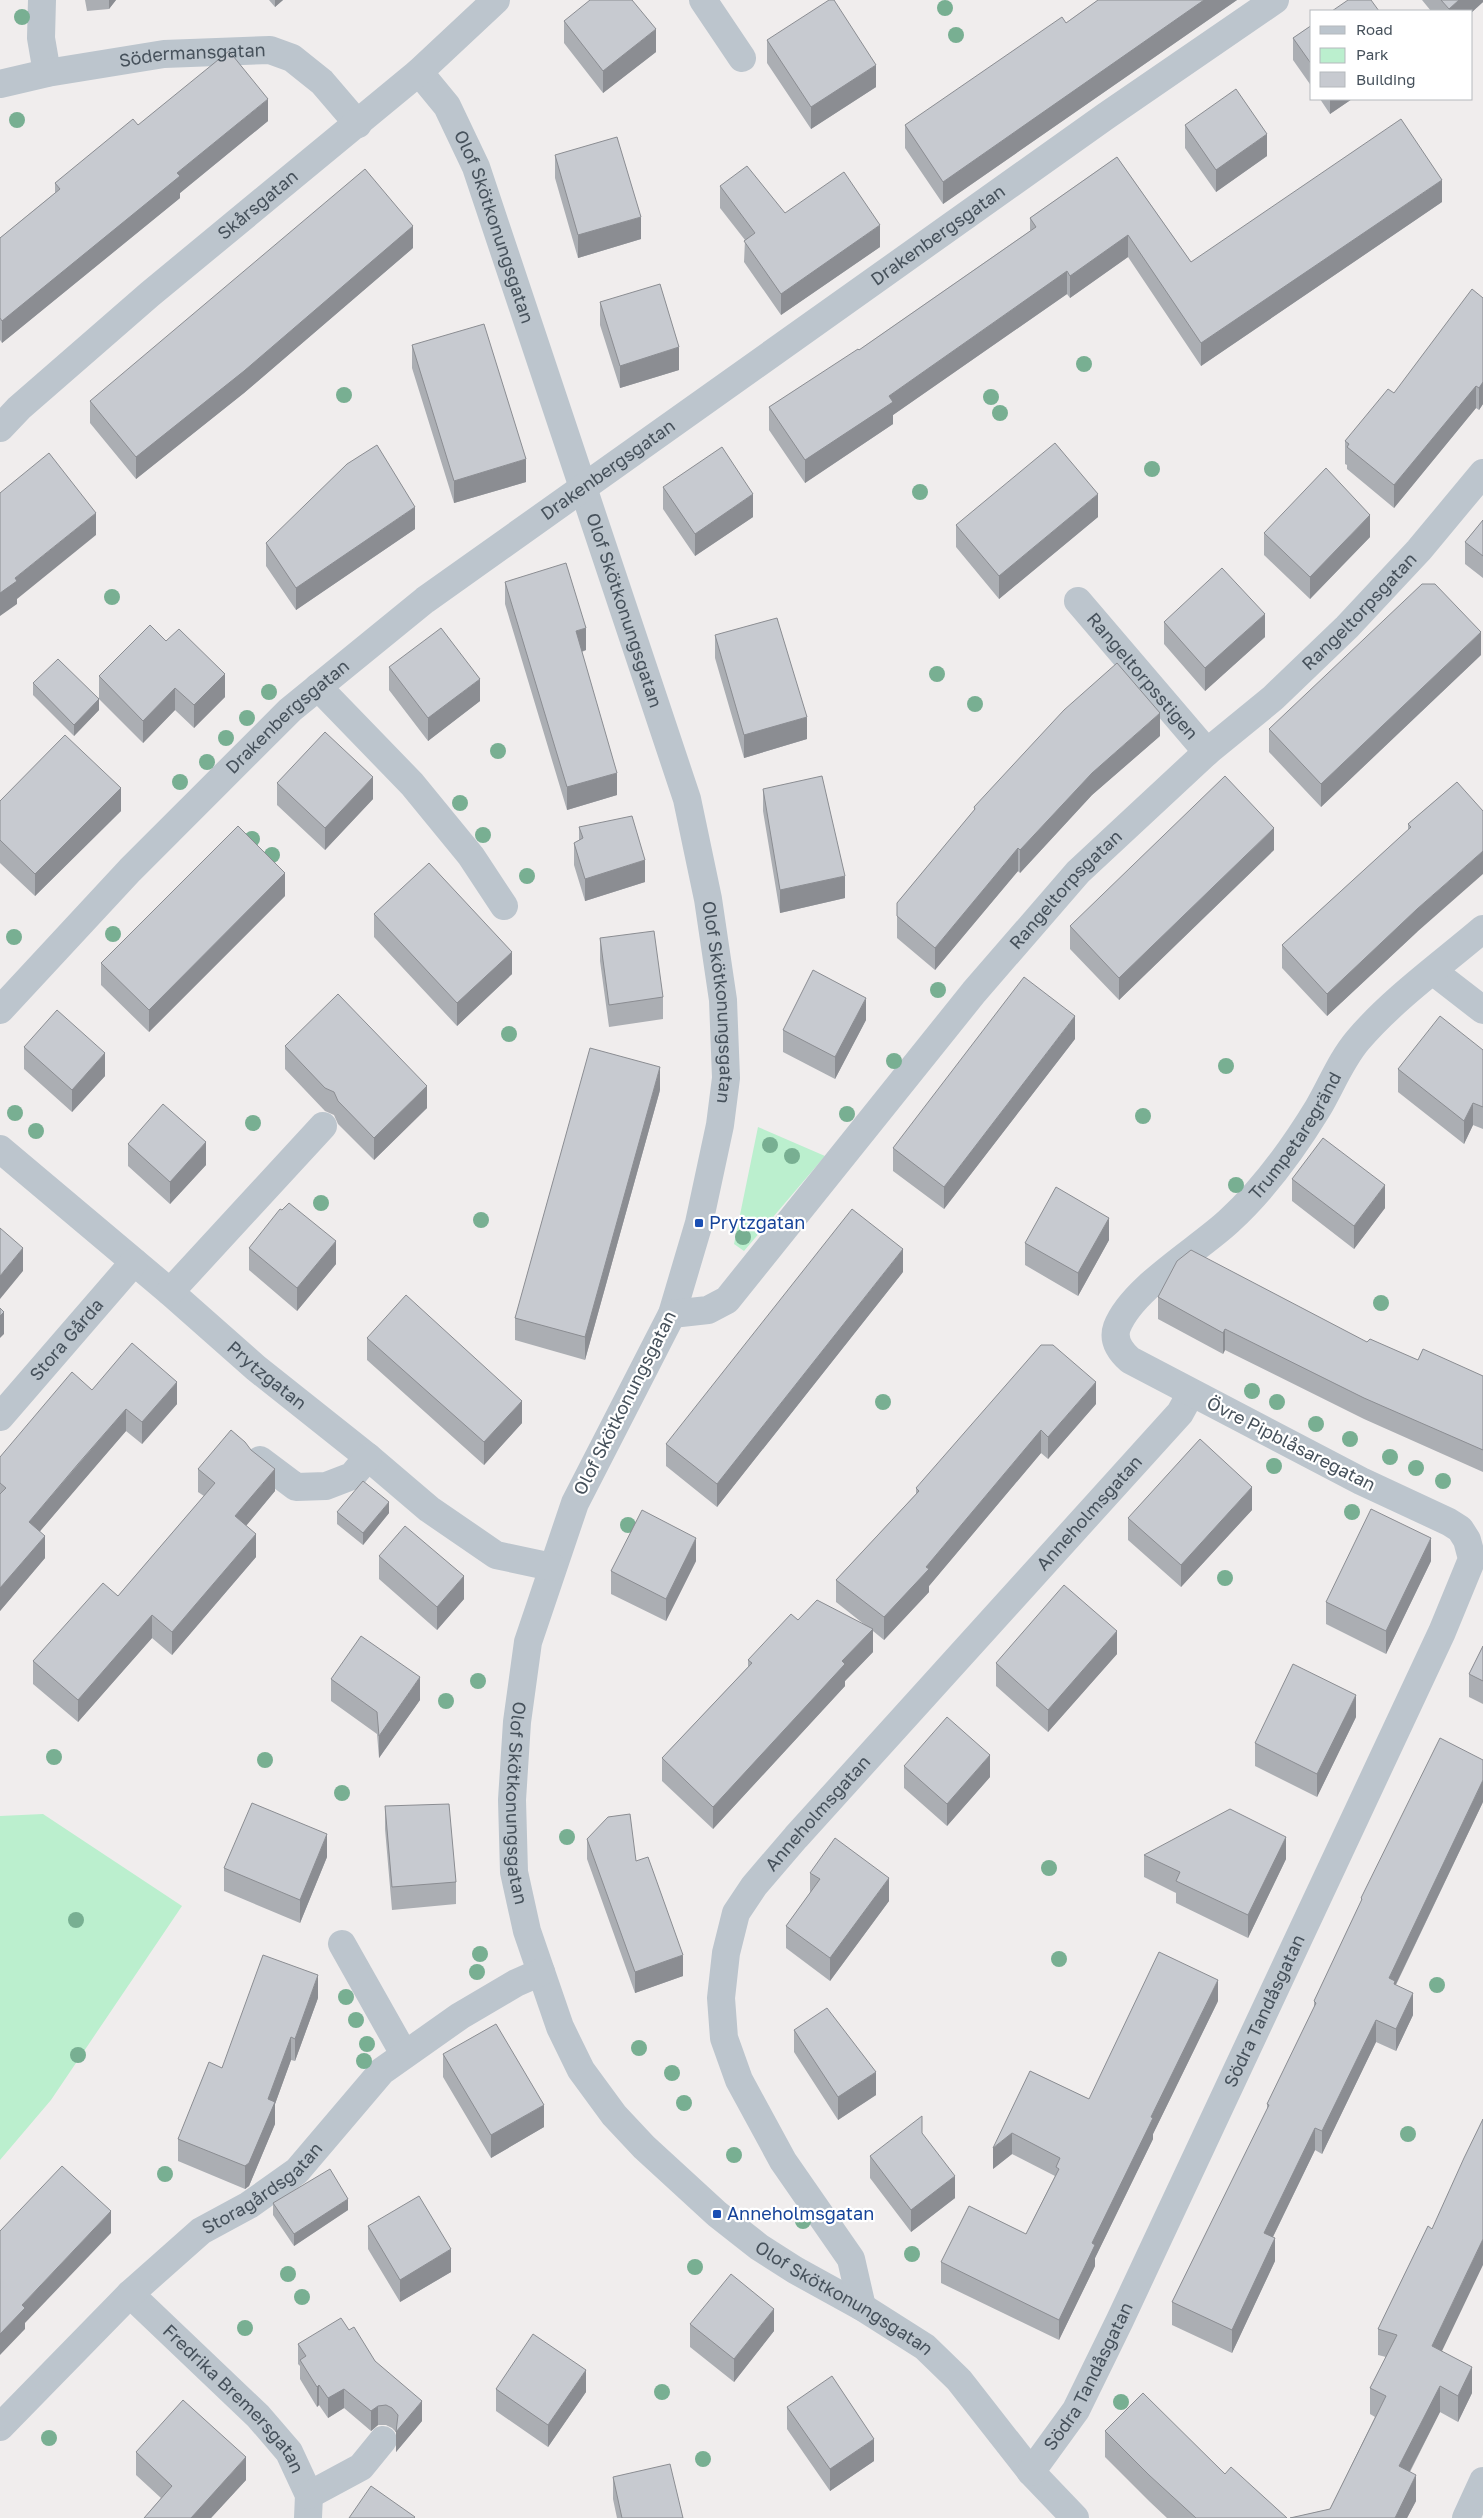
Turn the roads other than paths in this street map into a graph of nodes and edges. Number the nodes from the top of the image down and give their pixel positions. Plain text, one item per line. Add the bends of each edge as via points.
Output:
1 (42, 0) edge
2 (496, 0) edge
3 (703, 0) edge
4 (1275, 0) edge
5 (742, 58) dead end
6 (419, 72) junction
7 (47, 73) junction
8 (0, 84) edge
9 (358, 124) junction
10 (9, 411) edge
11 (0, 428) edge
12 (1483, 473) edge
13 (583, 490) junction
14 (1078, 601) dead end
15 (318, 687) junction
16 (1207, 752) junction
17 (504, 906) dead end
18 (1483, 929) edge
19 (1434, 972) junction
20 (0, 1010) edge
21 (1483, 1010) edge
22 (323, 1126) dead end
23 (0, 1149) edge
24 (134, 1262) junction
25 (170, 1292) junction
26 (672, 1314) junction
27 (1117, 1343) joint
28 (1191, 1393) junction
29 (0, 1417) edge
30 (368, 1456) junction
31 (260, 1460) edge
32 (1467, 1540) joint
33 (552, 1567) junction
34 (342, 1944) dead end
35 (541, 1972) junction
36 (404, 2054) junction
37 (130, 2294) junction
38 (862, 2307) junction
39 (0, 2427) edge
40 (382, 2440) dead end
41 (1031, 2472) junction
42 (1483, 2481) edge
43 (308, 2506) edge
44 (1075, 2518) edge
45 (1466, 2518) edge

1 - 7 street via 41,38
2 - 6 street, Skårsgatan
3 - 5 street
4 - 13 street, Drakenbergsgatan via 1114,110
6 - 9 street, Skårsgatan
6 - 13 street, Olof Skötkonungsgatan via 447,106 476,167
7 - 8 street, Södermansgatan
7 - 9 street, Södermansgatan via 164,54 270,50 292,58 322,82
9 - 10 street, Skårsgatan
10 - 11 street, Skårsgatan
12 - 16 street, Rangeltorpsgatan via 1419,550 1347,627 1273,698
13 - 15 street, Drakenbergsgatan via 425,600
13 - 26 street, Olof Skötkonungsgatan via 687,799 708,899 723,1000 726,1078 720,1125 699,1223
14 - 16 street, Rangeltorpsstigen
15 - 17 street via 412,784 471,856
15 - 20 street, Drakenbergsgatan via 290,710 136,863
16 - 26 street, Rangeltorpsgatan via 1078,872 963,1006 727,1300 708,1310
18 - 19 street, Trumpetaregränd
19 - 21 street
19 - 27 street, Trumpetaregränd via 1358,1040 1317,1109 1264,1187 1228,1222 1154,1281 1116,1328
22 - 25 street
23 - 24 street, Prytzgatan
24 - 25 street, Prytzgatan
24 - 29 street, Stora Gårda
25 - 30 street, Prytzgatan via 256,1368
26 - 33 street, Olof Skötkonungsgatan via 575,1503
27 - 28 street, Övre Pipblåsaregatan via 1120,1352 1130,1360
28 - 32 street, Övre Pipblåsaregatan via 1361,1481 1449,1522 1460,1529
28 - 38 street, Anneholmsgatan via 1180,1413 796,1837 754,1886 736,1913 720,1998 724,2038 739,2080 778,2152 851,2259
30 - 31 street via 352,1476 326,1486 296,1488
30 - 33 street, Prytzgatan via 428,1509 496,1555
32 - 41 street, Södra Tandåsgatan via 1472,1559 1442,1632 1076,2410
33 - 35 street, Olof Skötkonungsgatan via 528,1642 517,1722 512,1800 514,1872 527,1931
34 - 36 street
35 - 36 street, Storagårdsgatan via 460,2016
35 - 38 street, Olof Skötkonungsgatan via 560,2027 581,2070 614,2115 644,2147 717,2214 759,2247
36 - 37 street, Storagårdsgatan via 382,2071 297,2171 249,2205 201,2230
37 - 39 street, Storagårdsgatan
37 - 43 street, Fredrika Bremersgatan via 258,2416 289,2452
38 - 41 street, Olof Skötkonungsgatan via 925,2347 959,2380
40 - 43 street via 361,2467
41 - 44 street, Olof Skötkonungsgatan
42 - 45 street

